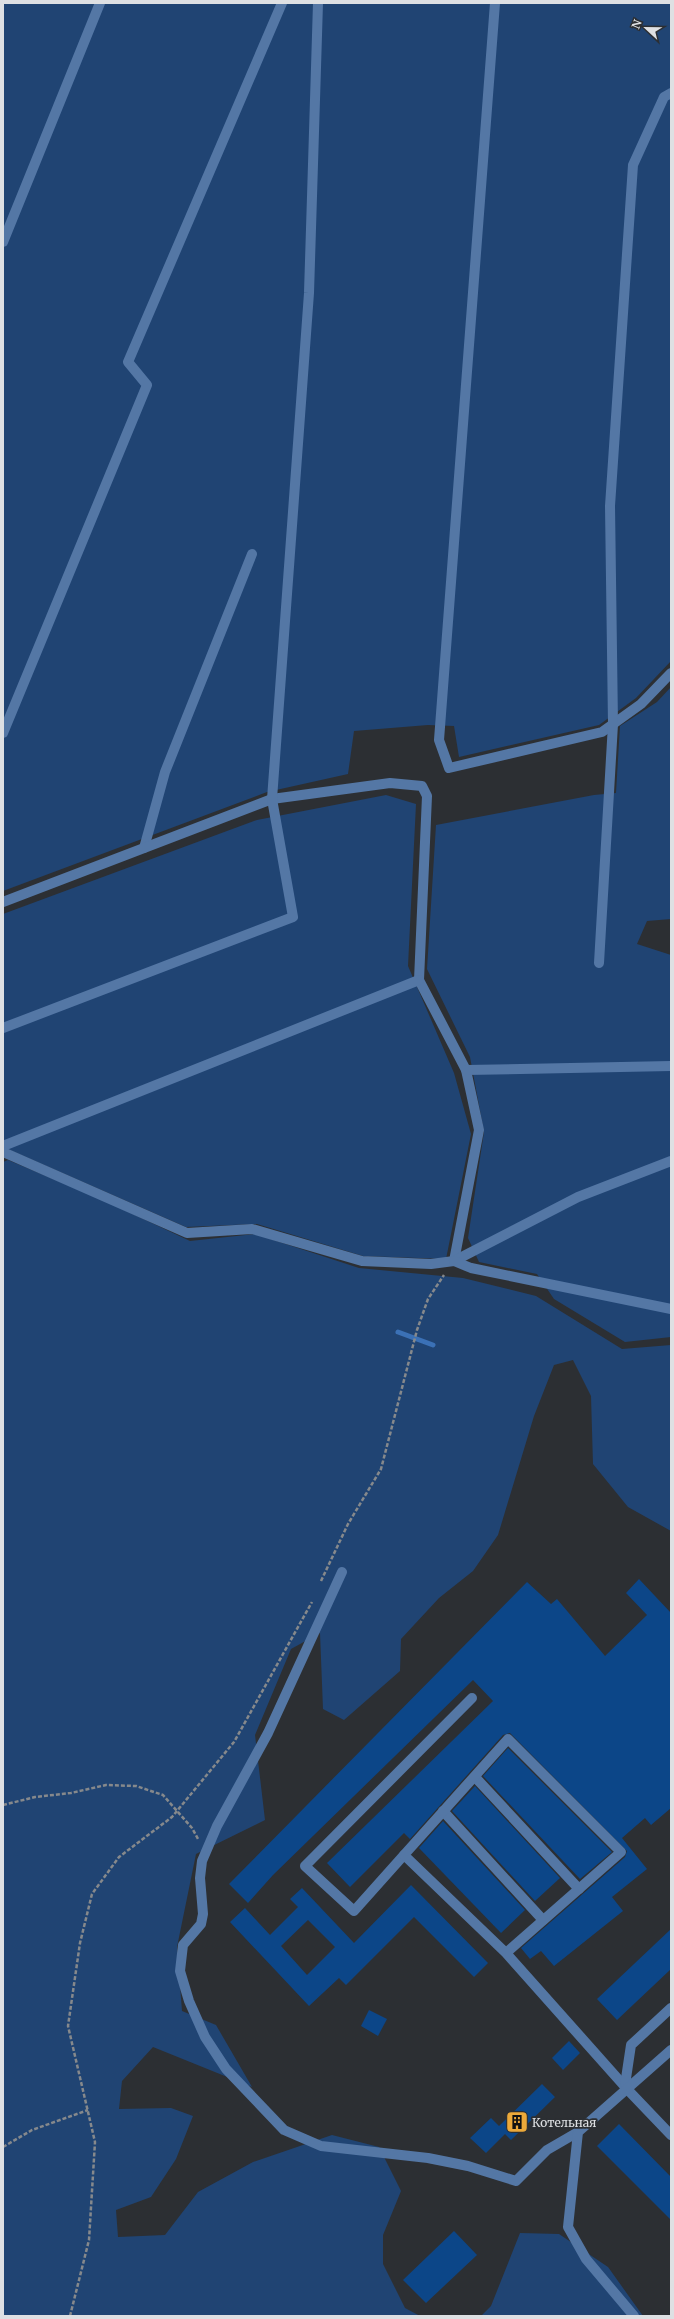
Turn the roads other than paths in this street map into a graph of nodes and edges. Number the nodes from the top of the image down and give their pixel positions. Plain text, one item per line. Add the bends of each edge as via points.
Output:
1 (100, 3) edge
2 (282, 3) edge
3 (318, 3) edge
4 (495, 3) edge
5 (671, 93) edge
6 (3, 242) edge
7 (252, 554) dead end
8 (671, 673) edge
9 (614, 724) junction
10 (3, 733) edge
11 (272, 800) junction
12 (144, 848) junction
13 (3, 902) edge
14 (599, 963) dead end
15 (419, 980) junction
16 (3, 1028) edge
17 (671, 1066) edge
18 (466, 1070) junction
19 (3, 1146) edge
20 (3, 1152) edge
21 (671, 1161) edge
22 (454, 1261) junction
23 (671, 1309) edge
24 (342, 1572) dead end
25 (472, 1698) dead end
26 (475, 1777) junction
27 (443, 1811) junction
28 (404, 1855) junction
29 (579, 1889) junction
30 (543, 1920) junction
31 (506, 1953) junction
32 (671, 2008) edge
33 (671, 2050) edge
34 (626, 2087) junction
35 (578, 2132) junction
36 (671, 2135) edge
37 (634, 2316) edge

1 - 6 street
2 - 10 street via 128,362 147,385
3 - 11 street via 309,293
4 - 9 street via 439,740 449,768 602,732
5 - 9 street via 664,98 632,165 610,506
7 - 12 street via 165,772
8 - 9 street via 640,704
9 - 14 street
11 - 12 street
11 - 15 street via 390,783 422,786 427,796
11 - 16 street via 293,917
12 - 13 street
15 - 18 street
15 - 19 street
17 - 18 street
18 - 22 street via 479,1130
20 - 22 street via 187,1233 252,1229 362,1261 431,1264
21 - 22 street via 578,1196
22 - 23 street via 472,1268
24 - 35 street via 271,1726 217,1826 202,1861 200,1878 203,1914 201,1924 183,1945 180,1971 204,2037 226,2069 284,2130 321,2146 428,2158 468,2166 516,2182 547,2150
25 - 28 street via 305,1866 354,1911
26 - 27 street
26 - 29 street
26 - 29 street via 508,1739 621,1852
27 - 28 street
27 - 30 street
28 - 31 street
29 - 30 street
30 - 31 street
31 - 34 street
32 - 34 street via 631,2045
33 - 34 street
34 - 35 street
34 - 36 street
35 - 37 street via 568,2227 586,2259

